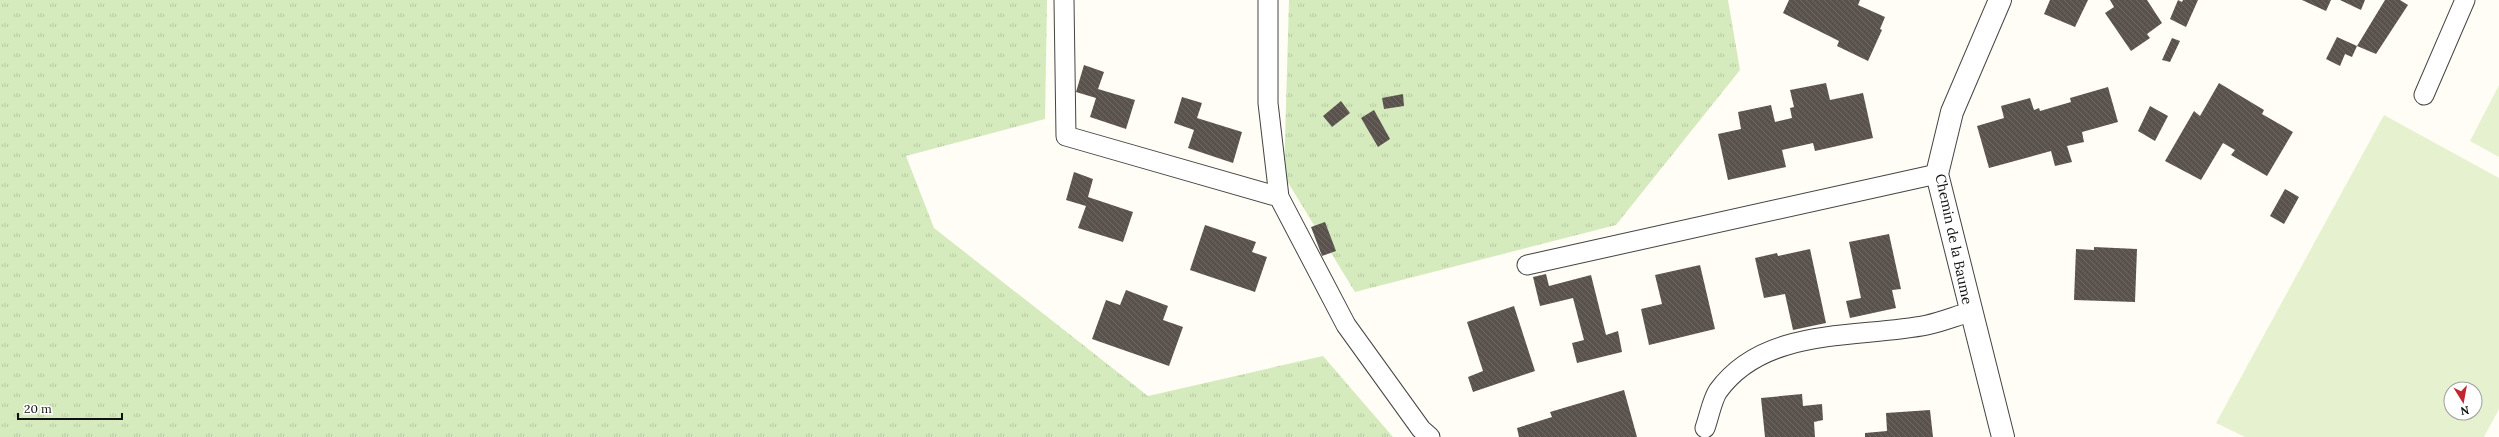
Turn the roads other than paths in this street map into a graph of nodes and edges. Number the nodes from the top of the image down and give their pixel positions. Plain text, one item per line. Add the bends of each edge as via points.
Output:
1 (1064, 0) edge
2 (1268, 0) edge
3 (2000, 0) edge
4 (2465, 0) edge
5 (2424, 95) dead end
6 (1938, 174) junction
7 (1279, 197) junction
8 (1527, 264) dead end
9 (1970, 312) junction
10 (1705, 428) dead end
11 (1430, 437) edge
12 (2003, 437) edge

1 - 7 lane via 1066,136
2 - 7 lane via 1268,103
3 - 6 street, Chemin de la Baume via 1952,112
4 - 5 lane
6 - 8 lane
6 - 9 street, Chemin de la Baume
7 - 11 lane via 1346,325 1421,429
9 - 10 lane via 1927,325 1802,341 1770,350 1742,367 1718,392
9 - 12 street, Chemin de la Baume

